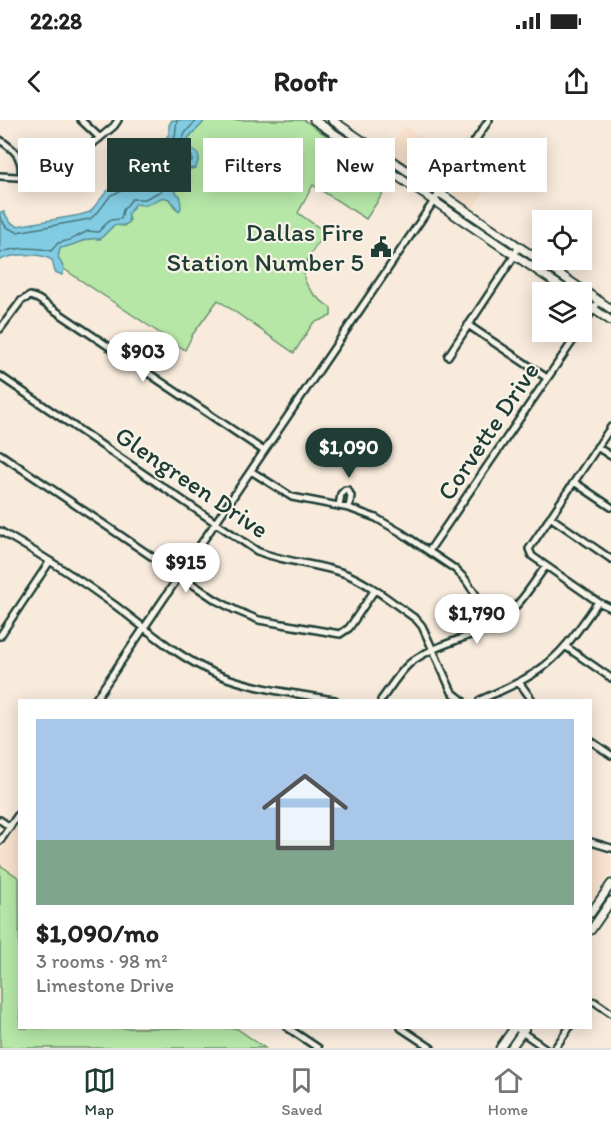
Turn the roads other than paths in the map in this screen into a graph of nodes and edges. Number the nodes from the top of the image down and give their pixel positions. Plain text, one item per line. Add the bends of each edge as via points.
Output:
1 (81, 120) edge
2 (118, 120) edge
3 (314, 120) edge
4 (332, 120) edge
5 (489, 120) edge
6 (339, 125) junction
7 (334, 133) junction
8 (100, 138) junction
9 (0, 140) edge
10 (95, 142) edge
11 (18, 155) edge
12 (0, 176) edge
13 (18, 176) edge
14 (440, 193) junction
15 (435, 200) junction
16 (518, 246) junction
17 (515, 255) junction
18 (554, 282) edge
19 (599, 301) junction
20 (594, 309) junction
21 (611, 309) edge
22 (592, 312) edge
23 (611, 321) edge
24 (468, 325) junction
25 (0, 329) edge
26 (572, 342) edge
27 (448, 356) dead end
28 (0, 376) edge
29 (547, 378) junction
30 (611, 427) edge
31 (597, 447) junction
32 (264, 451) junction
33 (0, 454) edge
34 (611, 456) edge
35 (251, 471) junction
36 (574, 482) junction
37 (339, 506) junction
38 (611, 507) edge
39 (349, 508) junction
40 (550, 517) junction
41 (215, 523) junction
42 (0, 531) edge
43 (429, 551) junction
44 (611, 559) edge
45 (50, 561) junction
46 (546, 566) junction
47 (180, 576) junction
48 (374, 591) junction
49 (598, 602) junction
50 (611, 608) edge
51 (495, 623) junction
52 (144, 629) junction
53 (0, 636) edge
54 (565, 646) junction
55 (433, 651) junction
56 (611, 678) edge
57 (519, 682) junction
58 (301, 698) edge
59 (96, 699) edge
60 (318, 699) edge
61 (382, 699) edge
62 (461, 699) edge
63 (482, 699) edge
64 (531, 699) edge
65 (592, 742) edge
66 (611, 755) edge
67 (18, 816) edge
68 (0, 820) edge
69 (10, 827) junction
70 (0, 841) edge
71 (592, 842) edge
72 (611, 848) edge
73 (611, 884) edge
74 (611, 901) edge
75 (592, 912) edge
76 (592, 929) edge
77 (592, 1001) edge
78 (611, 1012) edge
79 (290, 1029) edge
80 (402, 1029) edge
81 (519, 1029) edge
82 (568, 1029) edge
83 (318, 1048) edge
84 (431, 1048) edge
85 (500, 1048) edge
86 (511, 1048) edge
87 (544, 1048) edge
88 (555, 1048) edge

1 - 8 street
2 - 8 street
3 - 7 main road
4 - 6 main road
5 - 14 street
6 - 7 main road
6 - 14 main road
7 - 15 main road
8 - 10 street
9 - 11 street
12 - 13 street
14 - 15 street
14 - 16 main road
15 - 17 main road
15 - 32 street
16 - 17 street
16 - 19 main road
17 - 18 main road
17 - 24 street
19 - 20 street
19 - 21 main road
20 - 22 street
20 - 23 main road
24 - 27 street
24 - 29 street
25 - 32 street via 21,301 38,299
26 - 29 street, Corvette Drive
28 - 41 street, Glengreen Drive
29 - 43 street, Corvette Drive
30 - 31 street
31 - 34 street
31 - 36 street
32 - 35 street
33 - 47 street
35 - 37 street via 292,497
35 - 41 street
36 - 38 street
36 - 40 street
37 - 39 street
37 - 39 street via 341,494 348,490
39 - 43 street via 386,523
40 - 44 street
40 - 46 street via 528,549
41 - 47 street
41 - 48 street, Glengreen Drive via 275,559 346,574
42 - 45 street
43 - 51 street via 465,579
45 - 52 street
45 - 53 street
46 - 49 street
46 - 51 street via 523,598
47 - 48 street via 216,600 259,620 332,634 349,628
47 - 52 street
48 - 55 street, Glengreen Drive via 422,626
49 - 50 street
49 - 54 street
51 - 55 street
52 - 58 street via 219,675
52 - 59 street
54 - 56 street
54 - 57 street via 542,668
55 - 61 street via 403,670
55 - 62 street, Glengreen Drive via 452,692
57 - 63 street
57 - 64 street
58 - 60 street
65 - 66 street
67 - 69 street
68 - 69 street
69 - 70 street
71 - 72 street
73 - 75 main road
74 - 76 main road
77 - 78 street
79 - 83 street
80 - 84 street
81 - 85 main road
81 - 86 main road
81 - 87 street
82 - 88 street

